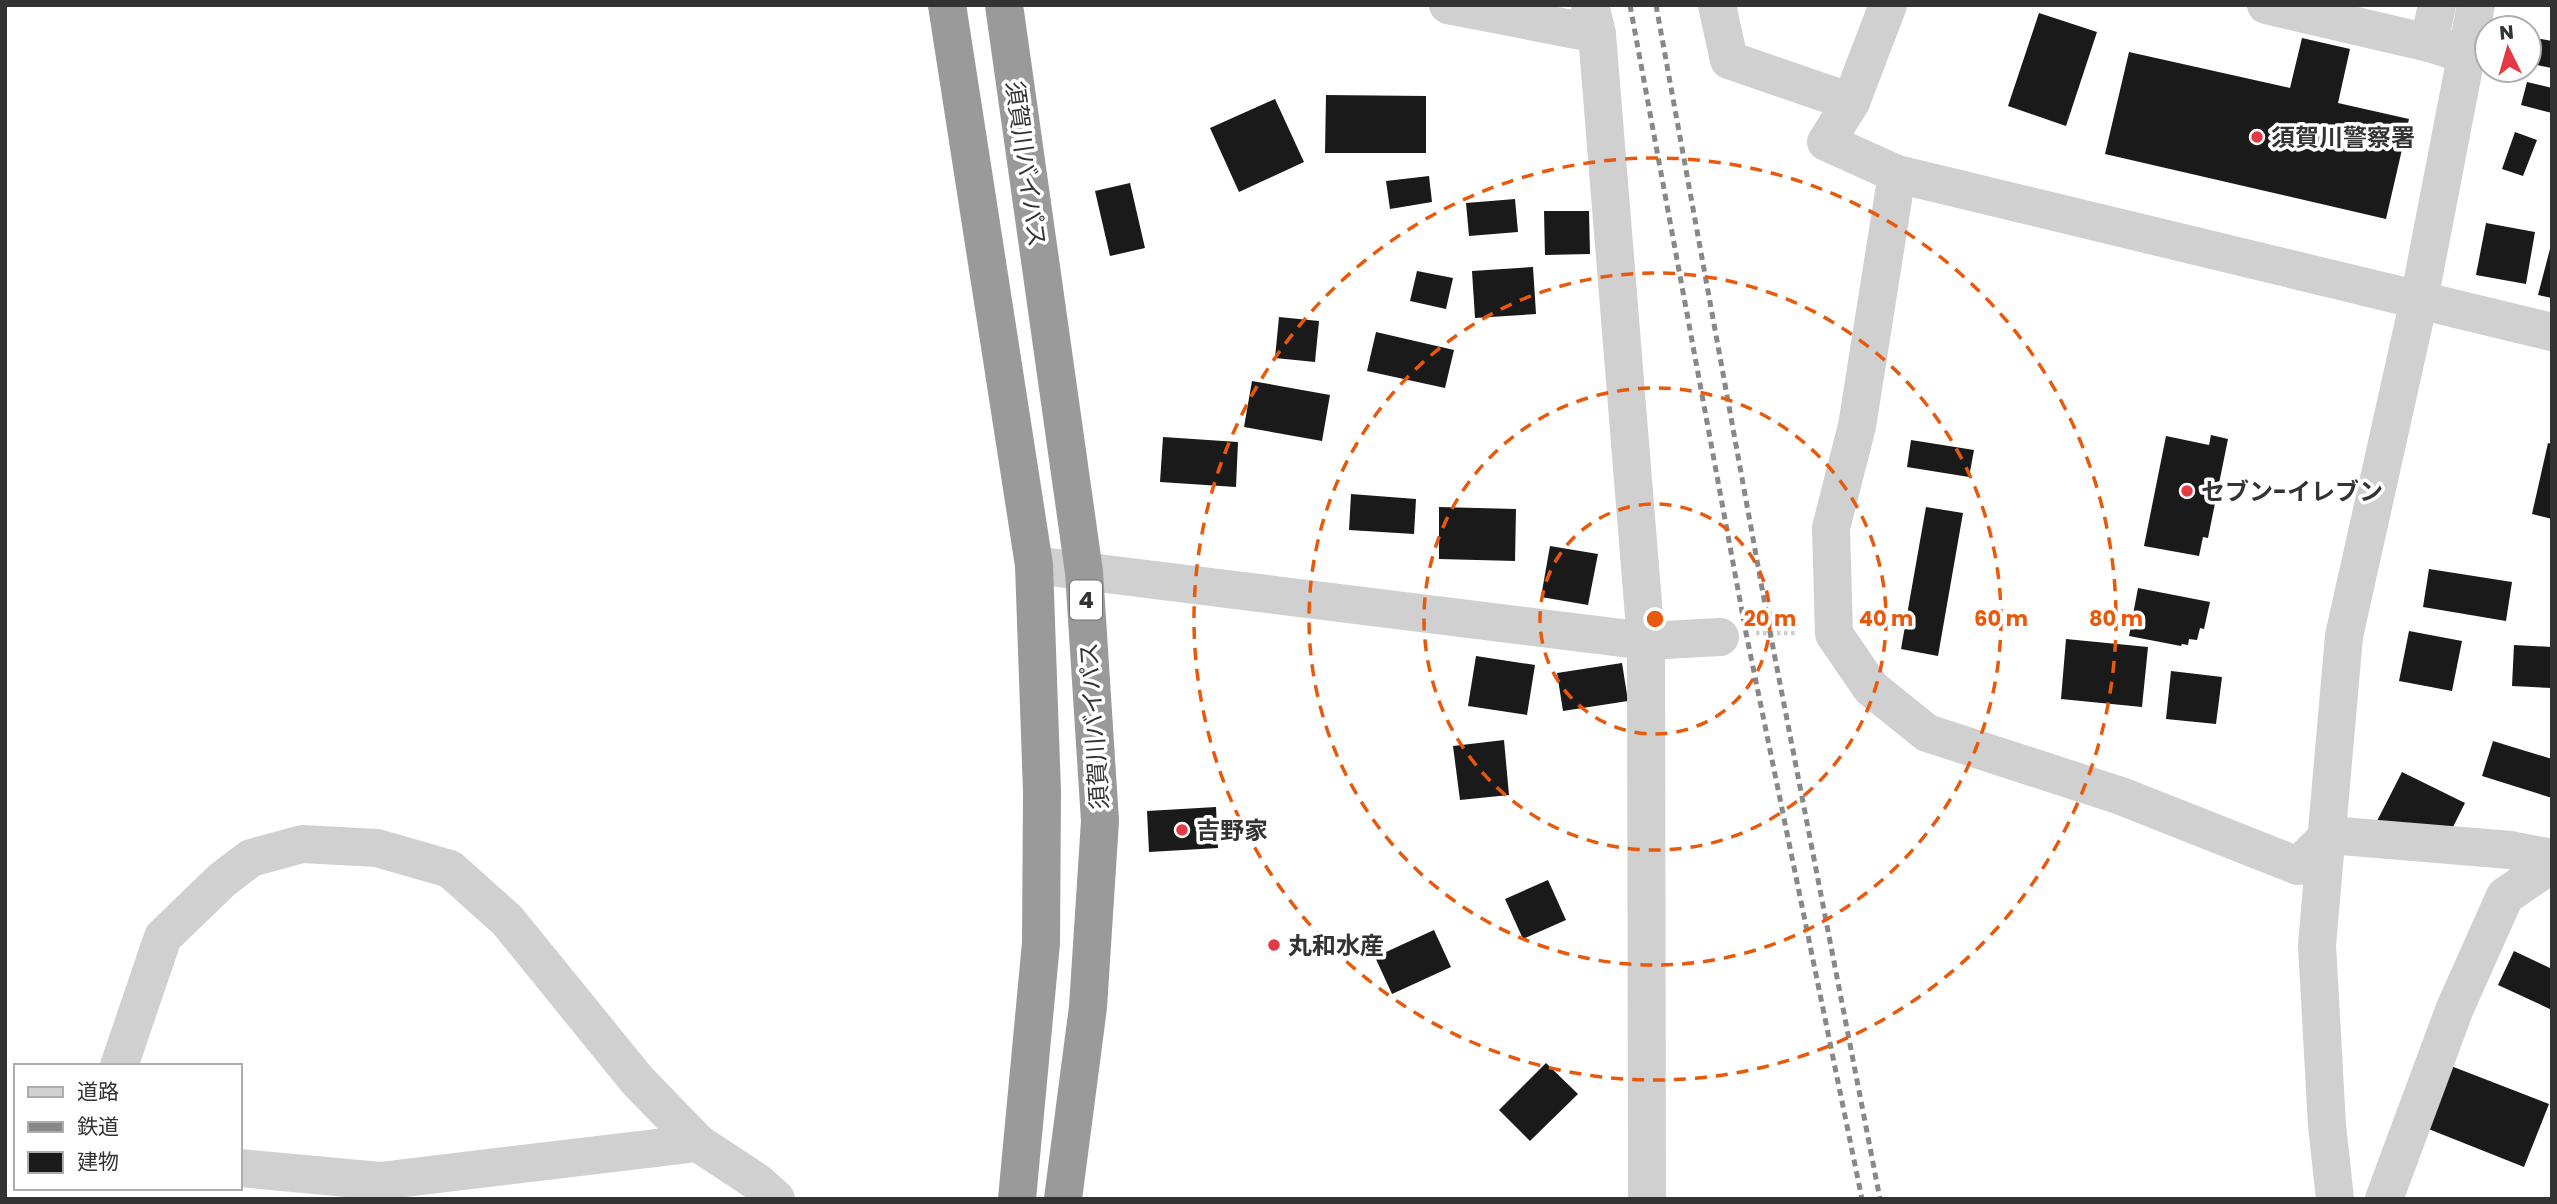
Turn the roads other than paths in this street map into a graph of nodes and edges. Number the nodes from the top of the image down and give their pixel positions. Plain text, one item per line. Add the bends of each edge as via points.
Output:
1 (947, 5) edge
2 (1003, 5) edge
3 (1448, 5) edge
4 (1717, 5) edge
5 (1888, 5) edge
6 (2266, 5) edge
7 (2437, 5) edge
8 (2476, 5) edge
9 (2349, 15) edge
10 (1594, 20) edge
11 (2429, 43) junction
12 (2467, 55) junction
13 (1851, 102) junction
14 (1897, 174) junction
15 (2419, 300) junction
16 (2552, 332) edge
17 (1034, 565) junction
18 (1084, 572) junction
19 (1720, 637) road end
20 (1646, 641) junction
21 (2329, 835) junction
22 (2552, 861) edge
23 (120, 1064) edge
24 (698, 1143) junction
25 (242, 1168) edge
26 (776, 1199) edge
27 (1017, 1199) edge
28 (1063, 1199) edge
29 (1647, 1199) edge
30 (2335, 1199) edge
31 (2384, 1199) edge

1 - 17 highway, 4
2 - 18 highway, 須賀川バイパス / 4
3 - 10 street
4 - 13 street via 1728,60
5 - 13 street
6 - 9 street
7 - 11 street
8 - 12 street
9 - 11 street
10 - 20 street
11 - 12 street
12 - 15 street
13 - 14 street via 1826,142
14 - 15 street
14 - 21 street via 1857,426 1831,528 1834,634 1871,688 1927,733 2120,796 2298,866
15 - 16 street
15 - 21 street via 2344,636
17 - 18 street
17 - 27 highway, 4 via 1042,792 1041,943
18 - 20 street
18 - 28 highway, 須賀川バイパス / 4 via 1100,821 1088,1007
19 - 20 street
20 - 29 street
21 - 22 street via 2510,850
21 - 30 street via 2317,945
22 - 31 street via 2505,896 2455,1008
23 - 24 street via 163,937 222,880 251,858 302,844 377,848 450,869 507,920 637,1080
24 - 25 street via 380,1181
24 - 26 street

